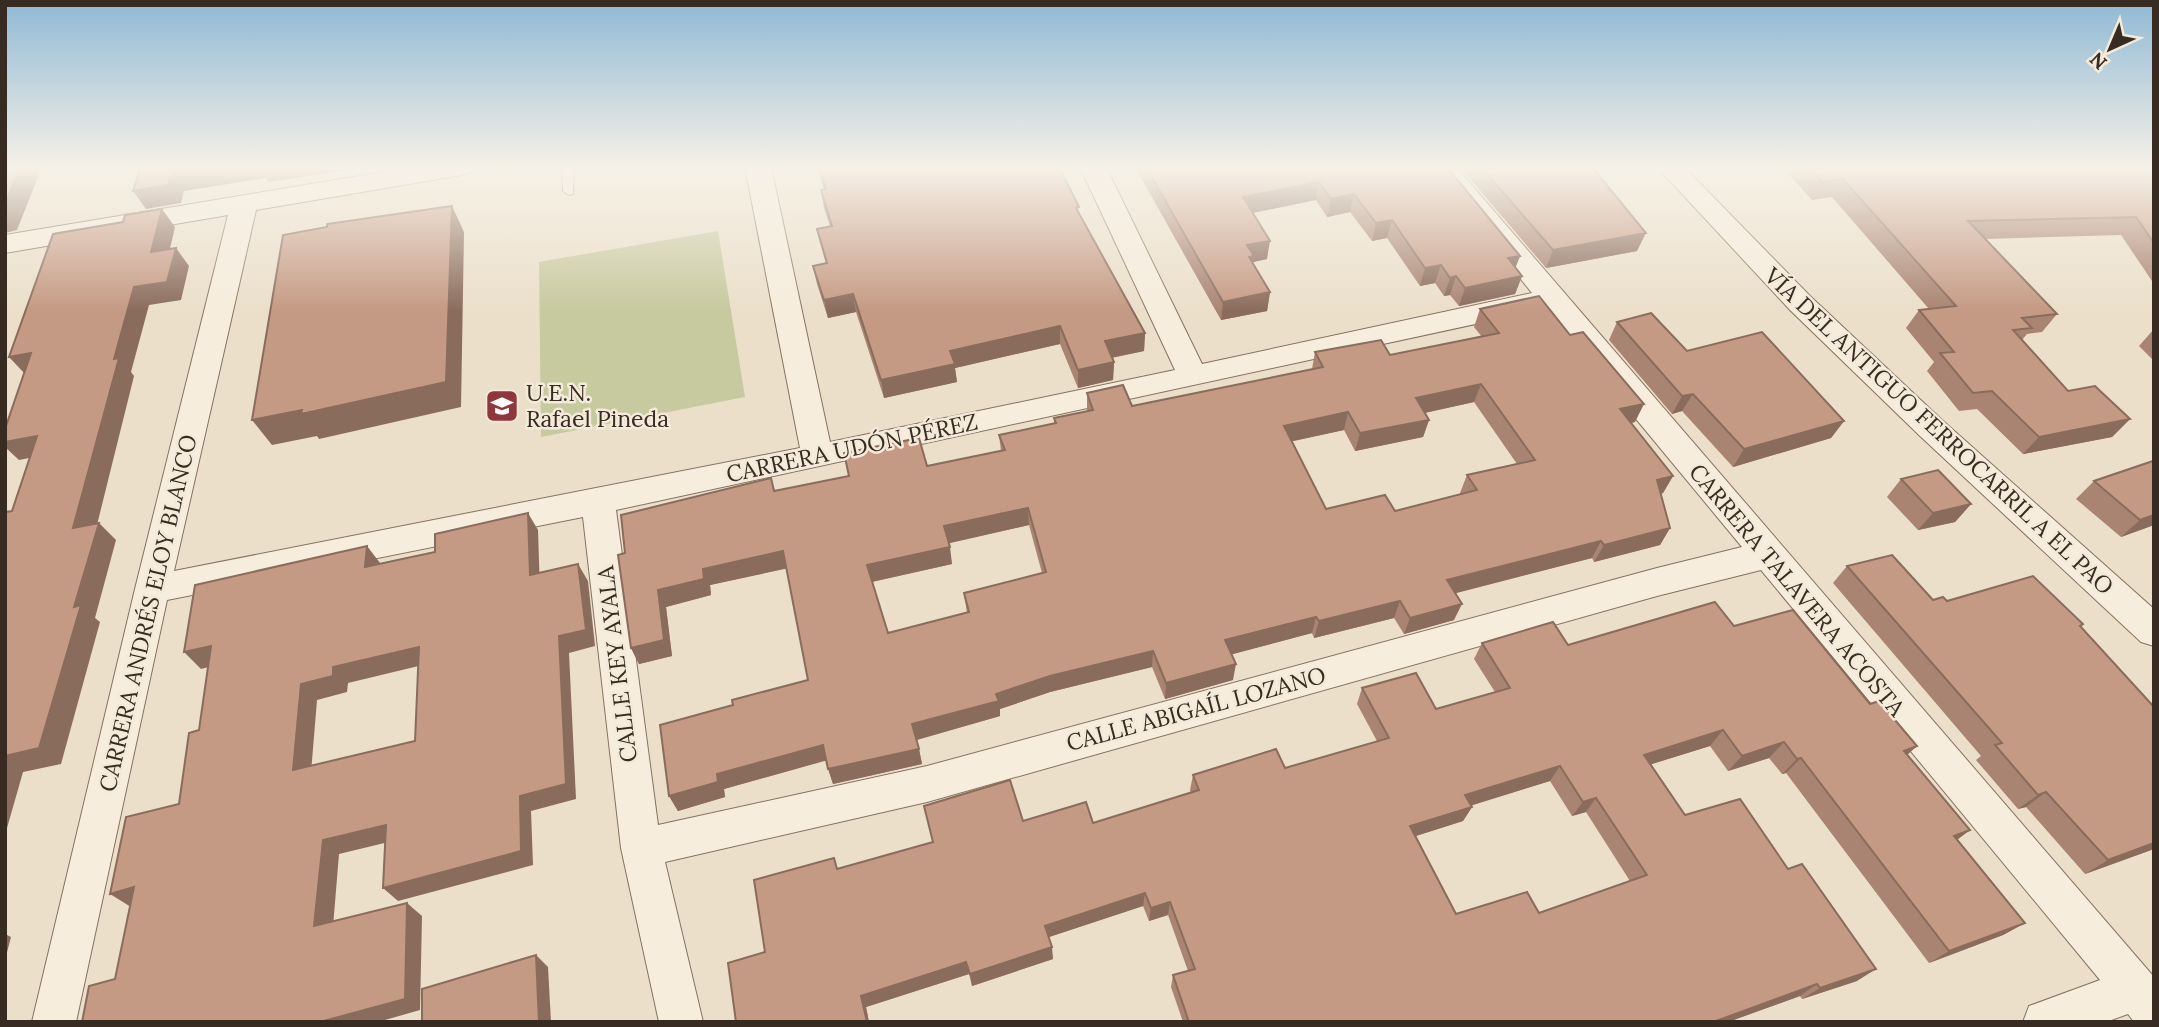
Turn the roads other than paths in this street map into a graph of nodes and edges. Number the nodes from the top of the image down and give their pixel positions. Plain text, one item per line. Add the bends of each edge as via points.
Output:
1 (179, 215) edge
2 (241, 215) edge
3 (768, 215) edge
4 (1116, 215) edge
5 (1482, 215) edge
6 (1715, 215) edge
7 (5, 244) edge
8 (1551, 298) junction
9 (1193, 376) junction
10 (817, 456) junction
11 (597, 500) junction
12 (1768, 555) junction
13 (152, 589) junction
14 (2154, 631) edge
15 (639, 838) junction
16 (2144, 1000) edge
17 (54, 1022) edge
18 (681, 1022) edge
19 (2045, 1022) edge

1 - 7 street
2 - 13 street, CARRERA ANDRÉS ELOY BLANCO
3 - 10 street
4 - 9 street
5 - 8 street, CARRERA TALAVERA ACOSTA
6 - 14 street, VÍA DEL ANTIGUO FERROCARRIL A EL PAO via 1941,437
8 - 9 street, CARRERA UDÓN PÉREZ
8 - 12 street, CARRERA TALAVERA ACOSTA
9 - 10 street, CARRERA UDÓN PÉREZ
10 - 11 street, CARRERA UDÓN PÉREZ
11 - 13 street, CARRERA UDÓN PÉREZ
11 - 15 street, CALLE KEY AYALA
12 - 15 street, CALLE ABIGAÍL LOZANO via 927,784
12 - 16 street, CARRERA TALAVERA ACOSTA
13 - 17 street, CARRERA ANDRÉS ELOY BLANCO
15 - 18 street, CALLE KEY AYALA
16 - 19 street

